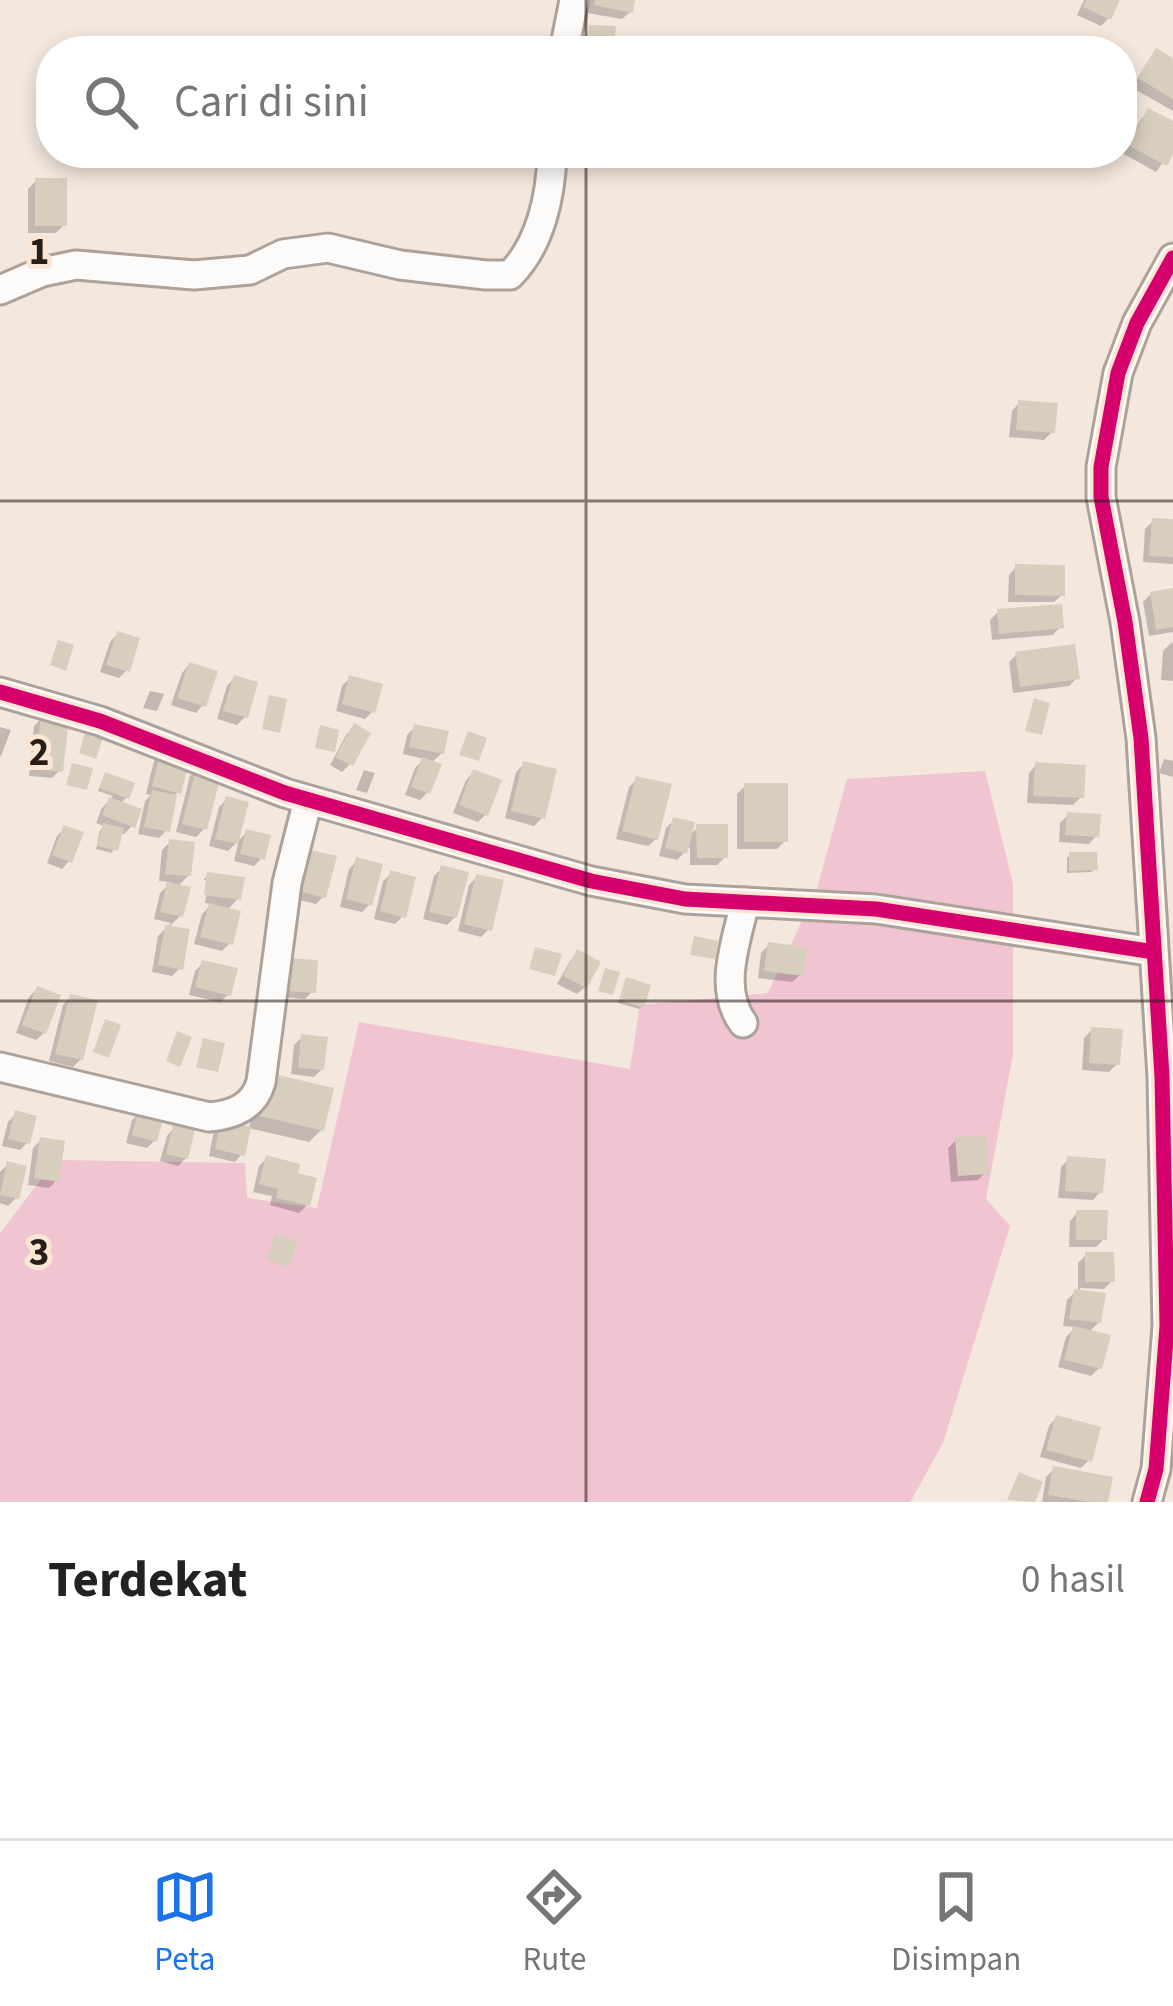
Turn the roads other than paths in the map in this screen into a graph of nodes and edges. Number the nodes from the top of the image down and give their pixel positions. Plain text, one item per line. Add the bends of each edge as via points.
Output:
1 (574, 0) edge
2 (567, 36) edge
3 (551, 168) edge
4 (1173, 258) edge
5 (0, 290) edge
6 (0, 692) edge
7 (308, 800) junction
8 (745, 902) junction
9 (1154, 952) junction
10 (743, 1023) dead end
11 (0, 1067) edge
12 (1169, 1173) edge
13 (1170, 1326) edge
14 (1165, 1471) edge
15 (1147, 1502) edge

1 - 2 street
3 - 5 street via 540,225 526,260 510,275 400,265 328,248 283,254 250,270 194,275 76,266
4 - 9 street via 1118,373 1100,467 1141,738
6 - 7 street
7 - 8 street via 591,881
7 - 11 street via 287,883 261,1082 248,1104 208,1118
8 - 9 street via 876,909
8 - 10 street via 730,973 731,1002
9 - 12 street
12 - 13 street
13 - 14 street
14 - 15 street

